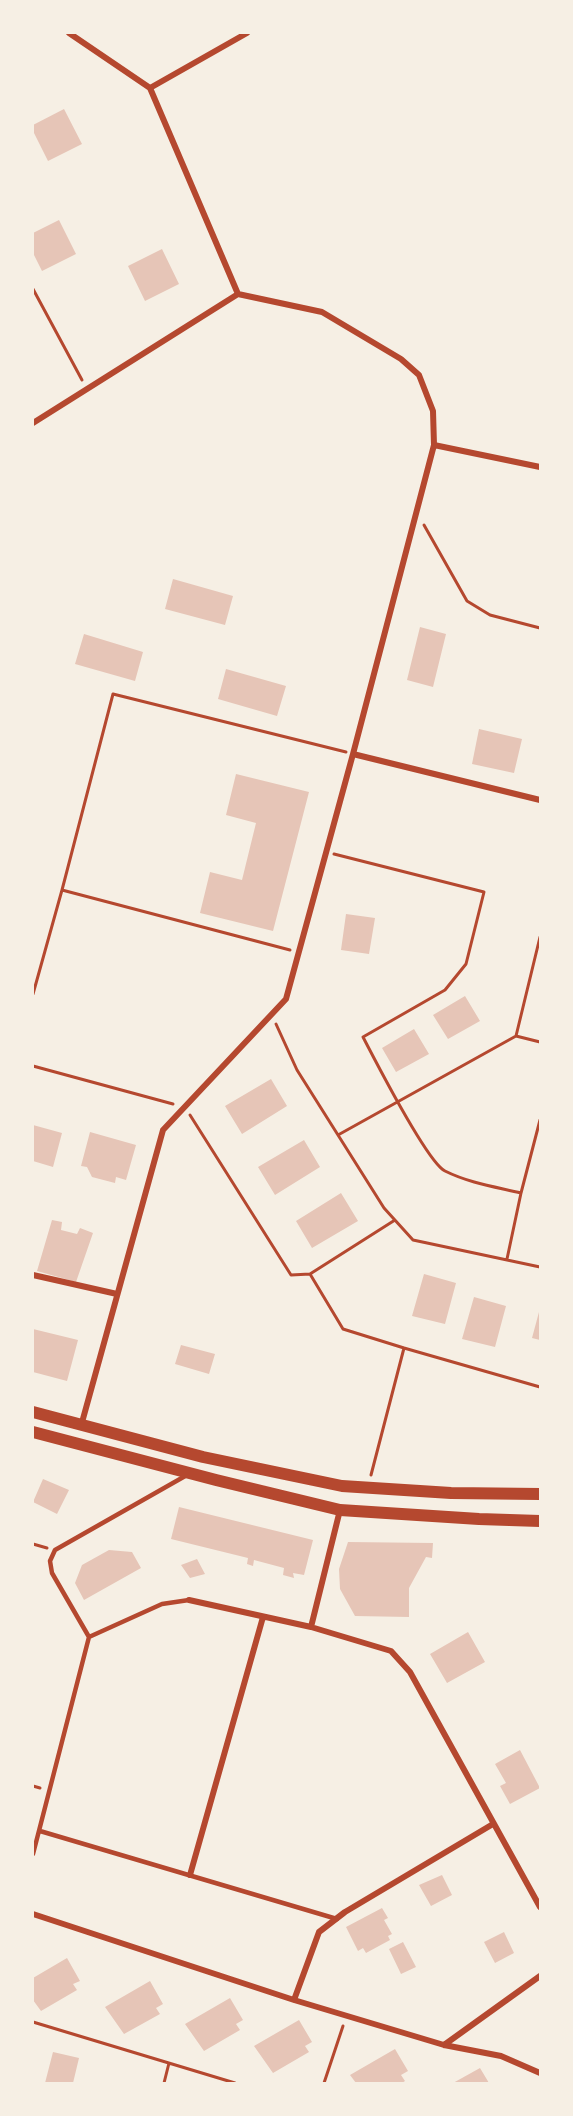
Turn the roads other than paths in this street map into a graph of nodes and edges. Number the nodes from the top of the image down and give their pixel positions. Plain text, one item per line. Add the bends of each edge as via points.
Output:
1 (69, 33) edge
2 (248, 33) edge
3 (150, 88) junction
4 (238, 294) junction
5 (33, 423) edge
6 (434, 445) junction
7 (540, 467) edge
8 (353, 754) junction
9 (540, 800) edge
10 (33, 1275) edge
11 (117, 1294) junction
12 (33, 1412) edge
13 (81, 1426) junction
14 (33, 1432) edge
15 (191, 1474) junction
16 (540, 1494) edge
17 (340, 1509) junction
18 (540, 1521) edge
19 (189, 1600) joint
20 (263, 1617) junction
21 (311, 1628) junction
22 (89, 1637) junction
23 (494, 1824) junction
24 (40, 1832) junction
25 (33, 1854) edge
26 (190, 1875) junction
27 (540, 1907) edge
28 (33, 1914) edge
29 (337, 1918) junction
30 (540, 1976) edge
31 (294, 2000) junction
32 (444, 2045) junction
33 (540, 2073) edge

1 - 3 street
2 - 3 street
3 - 4 street
4 - 5 street
4 - 6 street via 322,312 401,359 419,375 433,411
6 - 7 street
6 - 8 street
8 - 9 street
8 - 11 street via 286,999 163,1130
10 - 11 street
11 - 13 street
12 - 13 main road
13 - 16 main road via 342,1486
14 - 15 main road
15 - 17 main road
15 - 22 lane via 55,1550 50,1561 52,1573
17 - 18 main road
17 - 21 street
19 - 20 street
19 - 22 lane via 162,1604
20 - 21 street
20 - 26 street
21 - 23 street via 392,1651 410,1672
22 - 24 lane
23 - 27 street
23 - 29 street
24 - 25 lane
24 - 26 lane
26 - 29 lane
28 - 31 street
29 - 31 street via 319,1932
30 - 32 street
31 - 32 street
32 - 33 street via 501,2056

